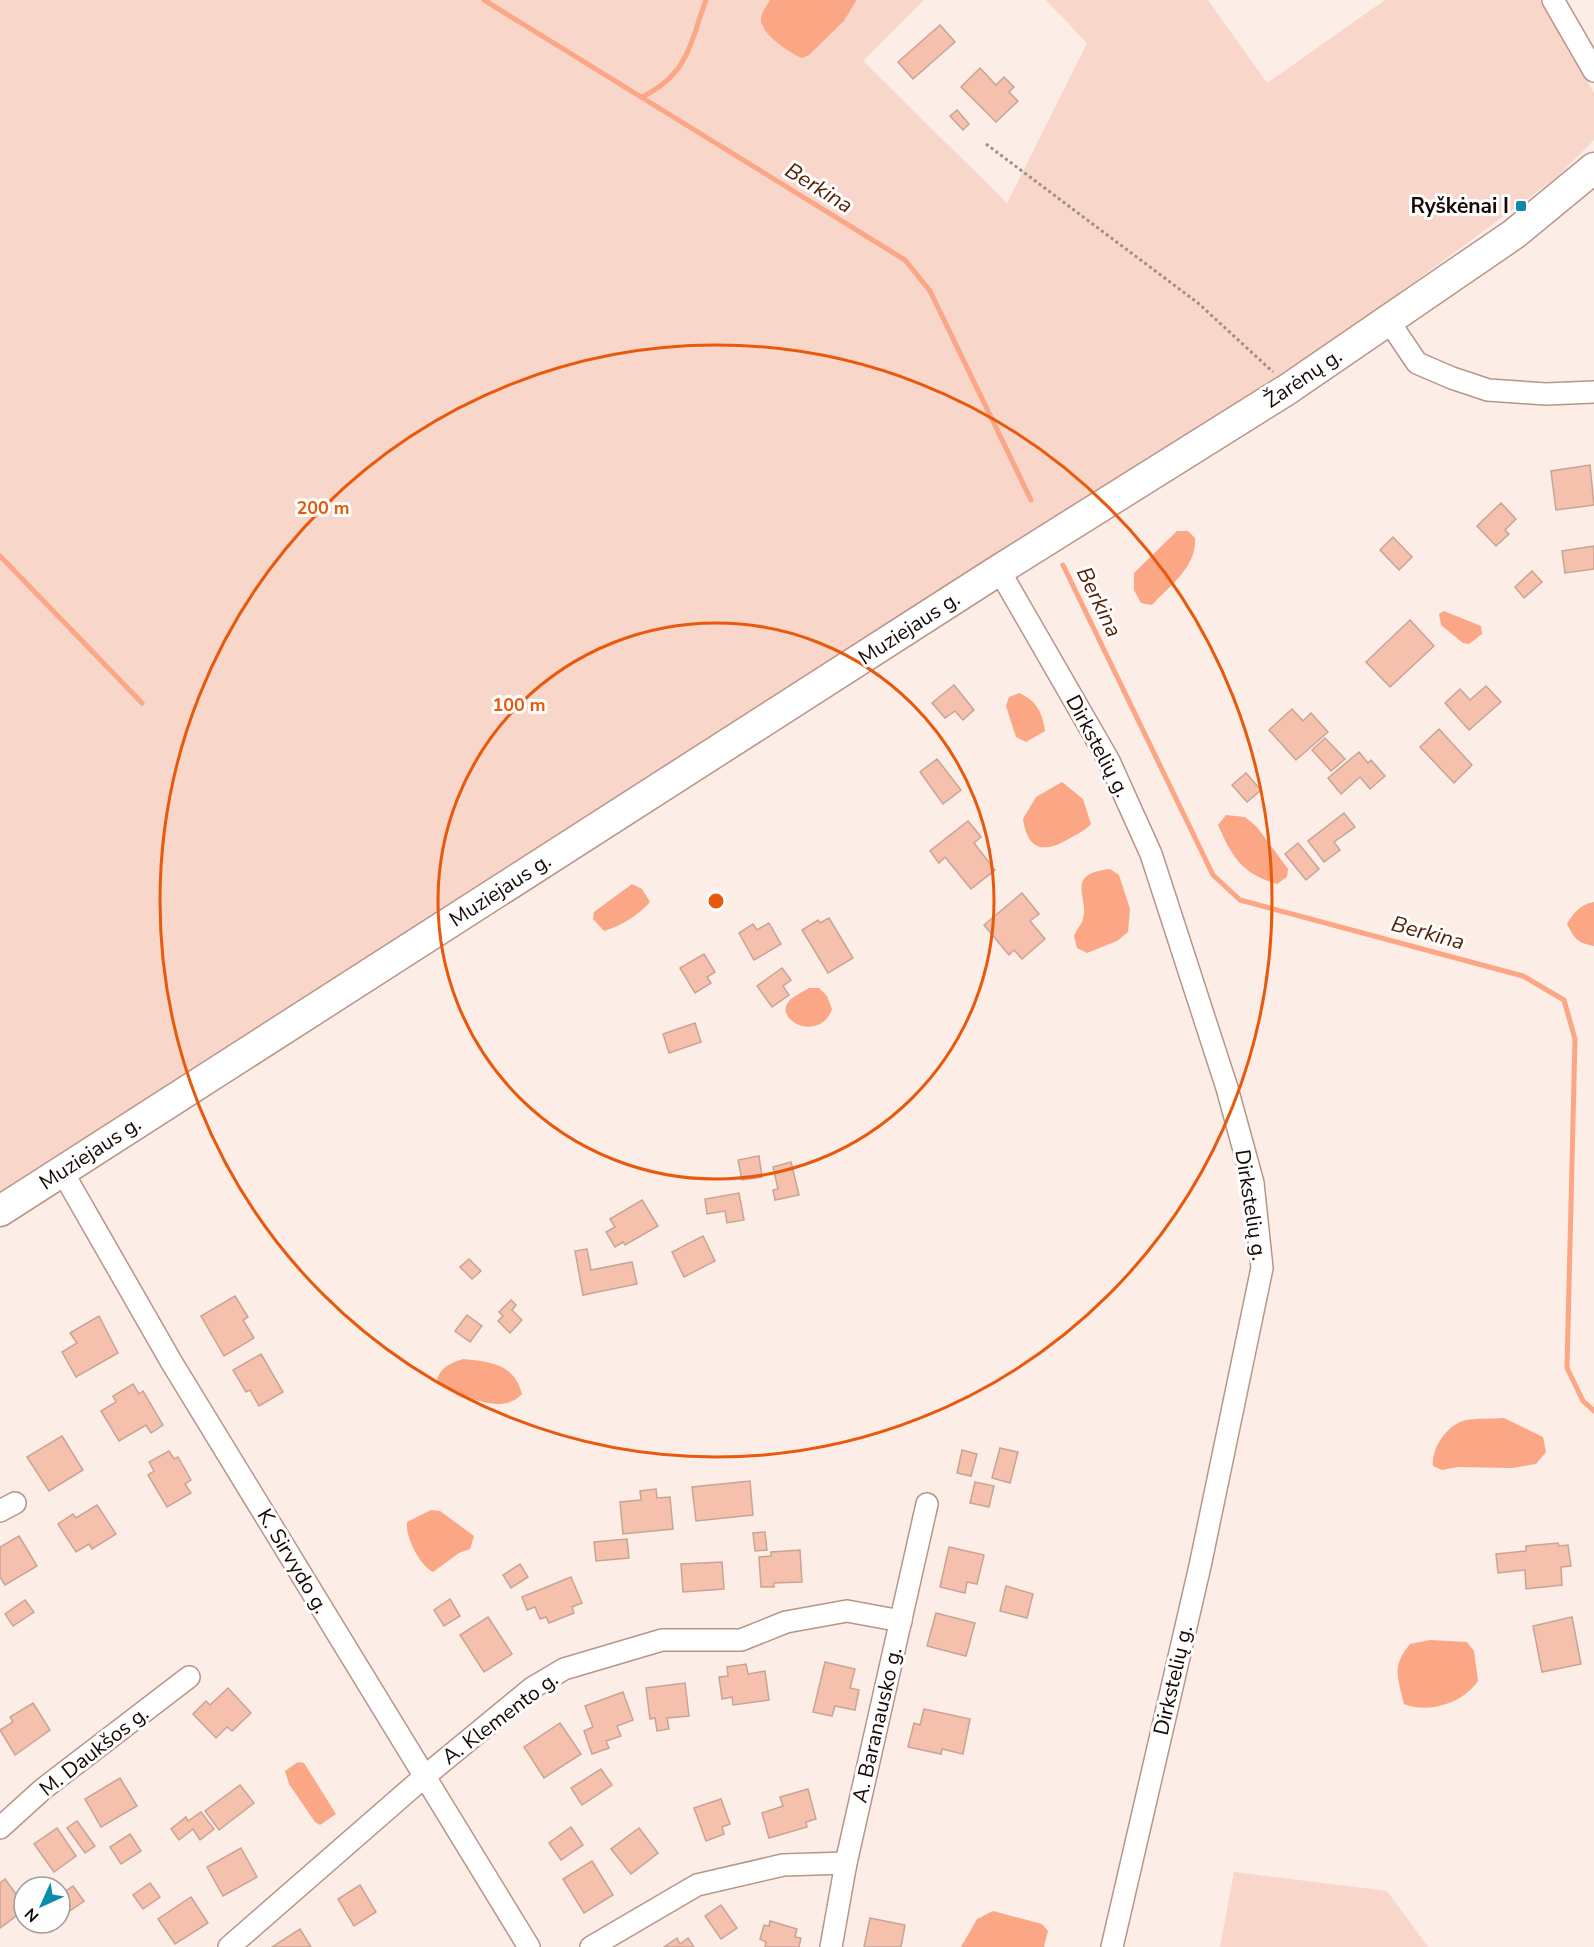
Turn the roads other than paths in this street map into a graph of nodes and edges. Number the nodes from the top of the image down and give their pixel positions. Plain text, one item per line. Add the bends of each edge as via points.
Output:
1 (1553, 0) edge
2 (1594, 71) edge
3 (1594, 168) edge
4 (1388, 320) junction
5 (1594, 392) edge
6 (999, 570) junction
7 (62, 1171) junction
8 (0, 1211) edge
9 (927, 1504) dead end
10 (901, 1621) junction
11 (189, 1677) dead end
12 (424, 1777) junction
13 (0, 1828) edge
14 (846, 1863) junction
15 (229, 1947) edge
16 (529, 1947) edge
17 (591, 1947) edge
18 (831, 1947) edge
19 (1112, 1947) edge

1 - 2 street
3 - 4 main road, Žarėnų g. via 1514,234
4 - 5 street via 1417,363 1452,378 1488,390
4 - 6 main road, Žarėnų g. via 1288,388
6 - 7 main road, Muziejaus g.
6 - 19 street, Dirkstelių g. via 1109,761 1151,854 1230,1098 1252,1183 1262,1268 1200,1566
7 - 8 main road, Muziejaus g.
7 - 12 street, K. Sirvydo g. via 172,1363
9 - 10 street, A. Baranausko g.
10 - 12 street, A. Klemento g. via 847,1611 786,1622 741,1640 662,1640 564,1669 532,1688
10 - 14 street, A. Baranausko g.
11 - 13 street, M. Daukšos g.
12 - 15 street, A. Klemento g.
12 - 16 street, K. Sirvydo g.
14 - 17 street via 783,1865 697,1885
14 - 18 street, A. Baranausko g.

